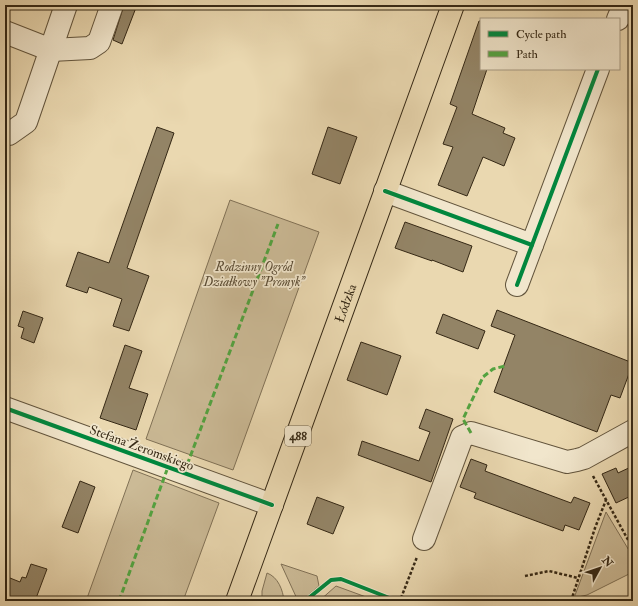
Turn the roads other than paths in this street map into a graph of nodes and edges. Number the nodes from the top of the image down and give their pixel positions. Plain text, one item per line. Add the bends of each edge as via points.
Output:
1 (66, 5) edge
2 (112, 5) edge
3 (453, 5) edge
4 (624, 5) edge
5 (618, 18) edge
6 (5, 32) edge
7 (51, 50) junction
8 (598, 70) edge
9 (5, 133) edge
10 (384, 191) junction
11 (532, 245) junction
12 (517, 285) dead end
13 (5, 408) edge
14 (633, 431) edge
15 (272, 505) junction
16 (424, 539) road end
17 (237, 601) edge

1 - 7 street
2 - 7 street via 99,42 90,48
3 - 10 main road, Łódzka / 488
4 - 5 street
6 - 7 street
7 - 9 street via 26,122 9,134
8 - 11 street
10 - 11 street
10 - 15 main road, Łódzka / 488
11 - 12 street
13 - 15 street, Stefana Żeromskiego
14 - 16 street via 584,458 567,462 471,433 462,437
15 - 17 main road, Łódzka / 488

